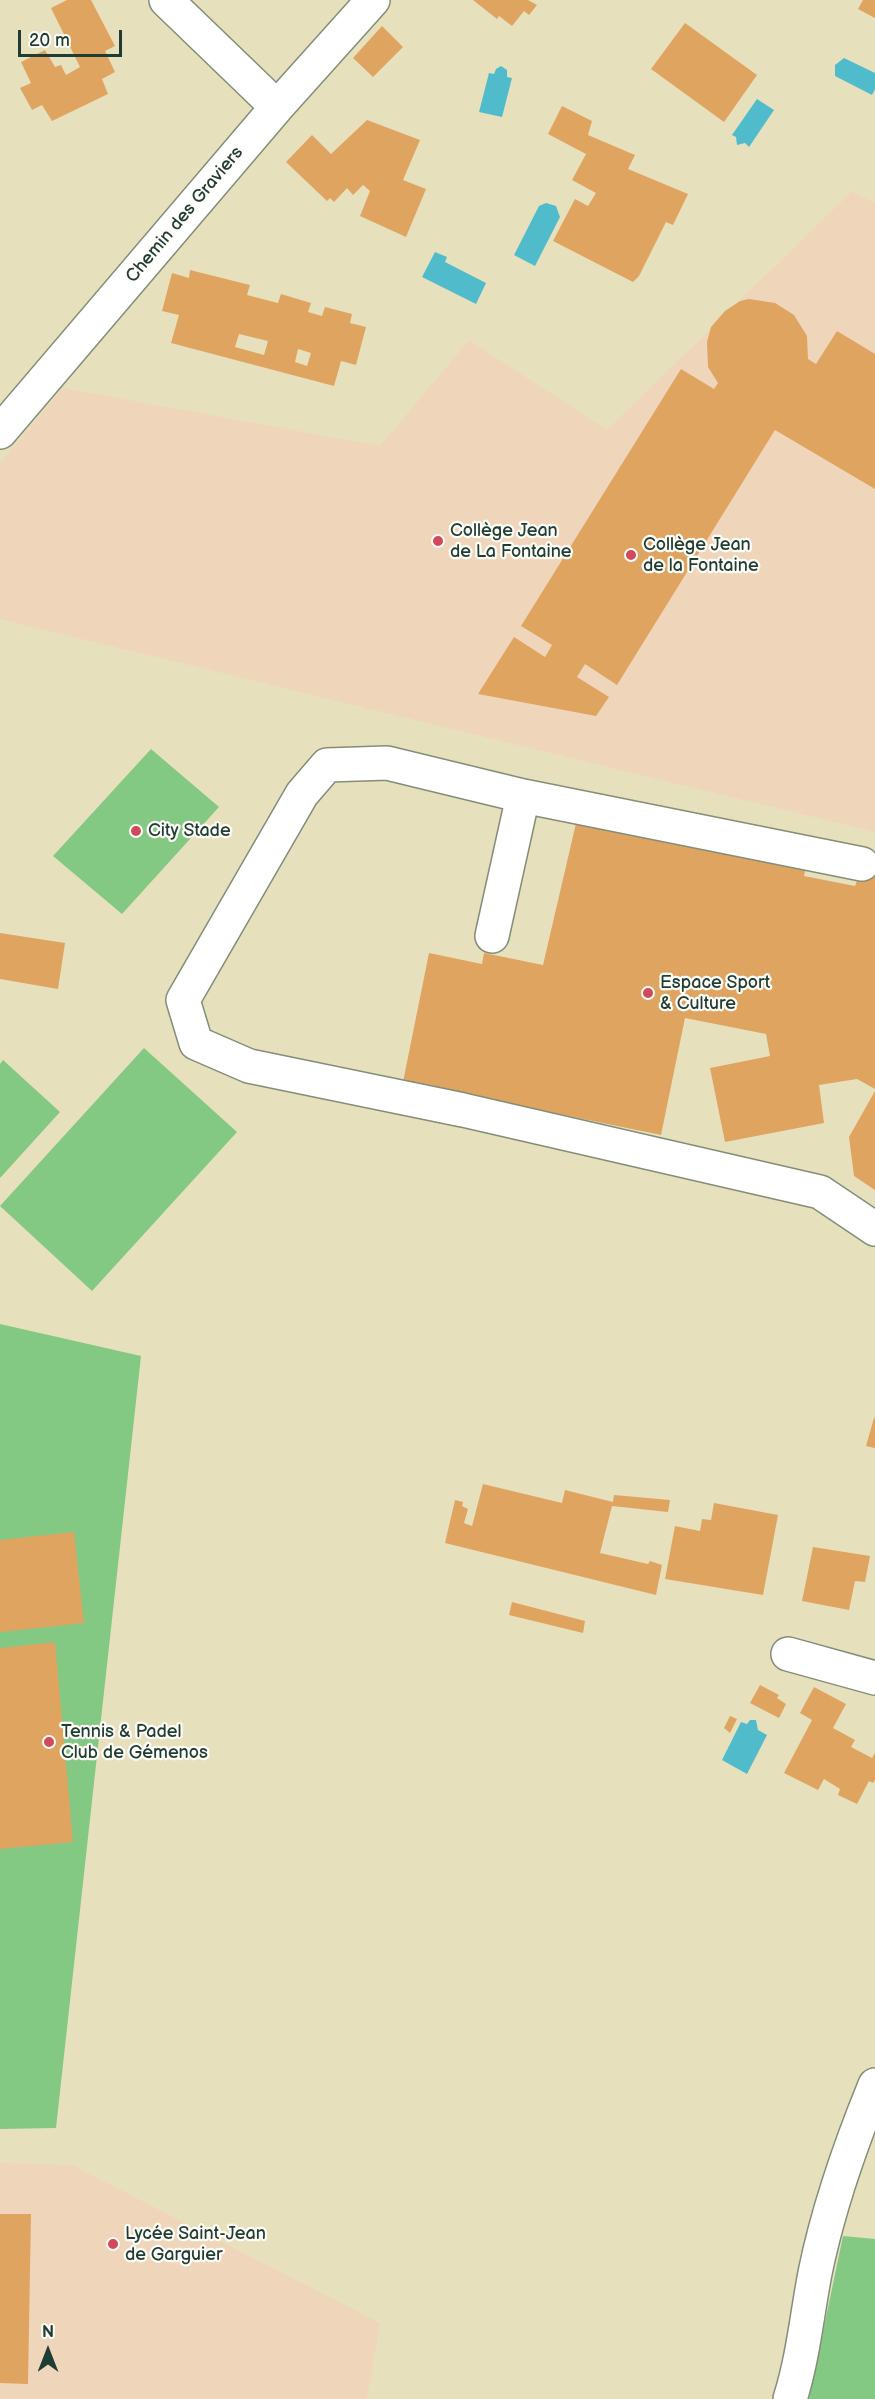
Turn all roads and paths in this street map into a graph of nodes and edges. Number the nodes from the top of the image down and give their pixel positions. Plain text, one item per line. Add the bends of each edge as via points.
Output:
1 (166, 0) edge
2 (372, 0) edge
3 (277, 107) junction
4 (0, 432) edge
5 (523, 796) junction
6 (862, 864) dead end
7 (492, 936) dead end
8 (875, 1229) edge
9 (788, 1654) dead end
10 (875, 1678) edge
11 (875, 2085) edge
12 (790, 2399) edge

1 - 3 street
2 - 3 street, Chemin des Graviers
3 - 4 street, Chemin des Graviers
5 - 6 street
5 - 7 street
5 - 8 street via 387,763 327,765 302,794 183,1000 196,1043 249,1066 463,1110 820,1192
9 - 10 street
11 - 12 street via 848,2151 821,2250 799,2371

